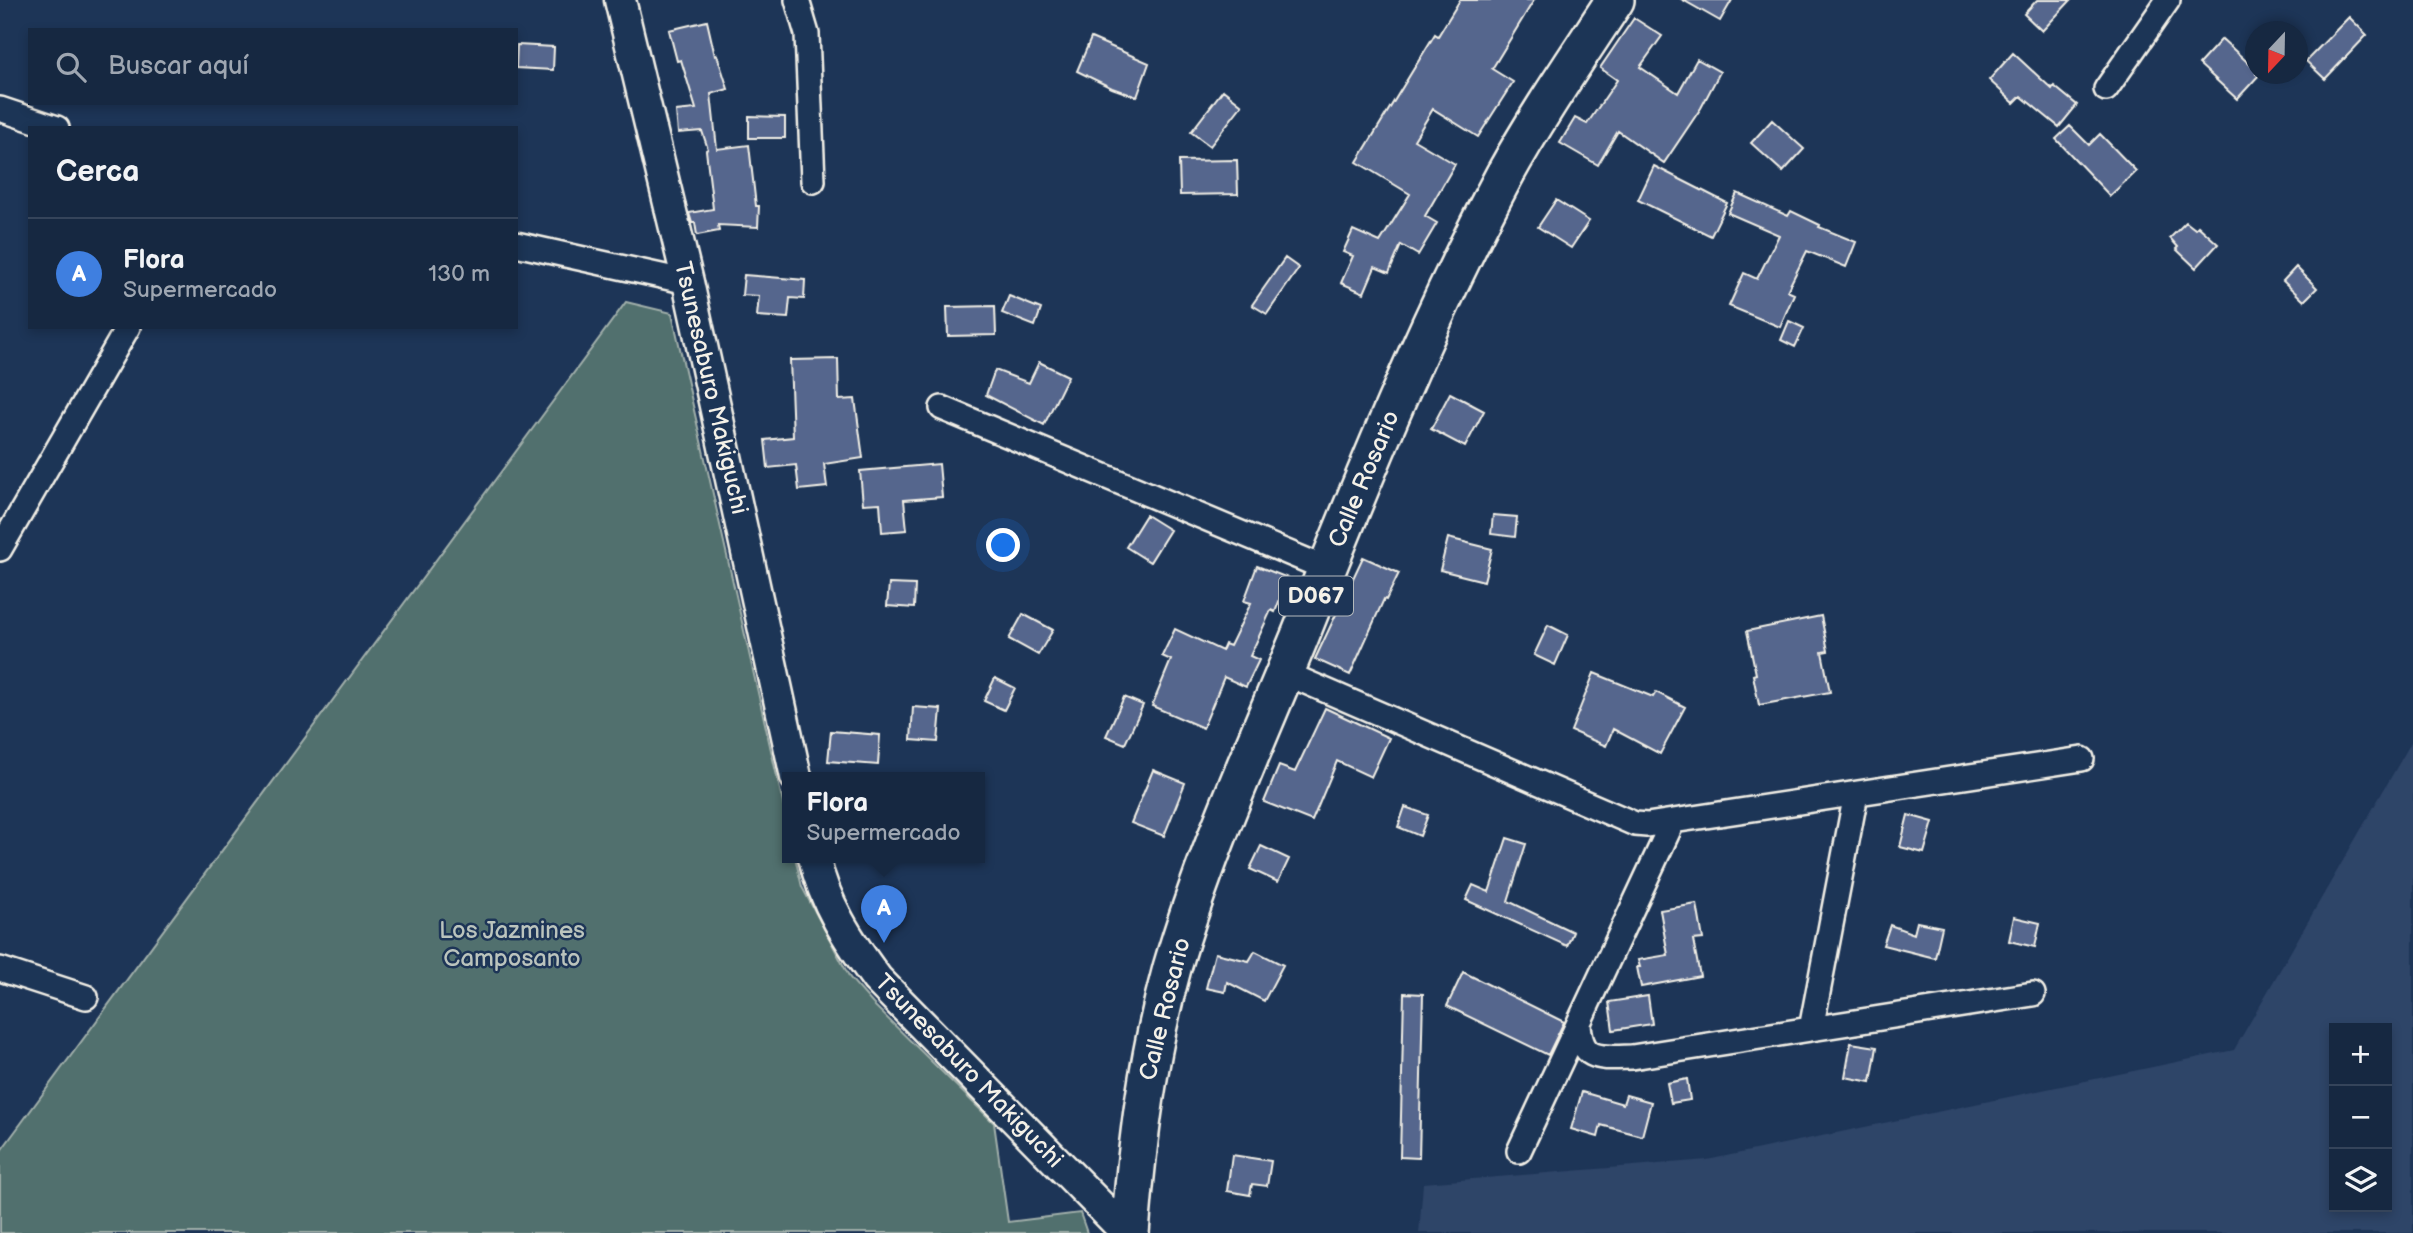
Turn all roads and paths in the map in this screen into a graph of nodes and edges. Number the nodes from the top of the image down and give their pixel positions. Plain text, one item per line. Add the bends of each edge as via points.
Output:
1 (620, 0) edge
2 (797, 0) edge
3 (1615, 0) edge
4 (2168, 0) edge
5 (2106, 89) dead end
6 (0, 109) edge
7 (51, 126) edge
8 (813, 181) dead end
9 (518, 244) edge
10 (688, 282) junction
11 (127, 329) edge
12 (942, 408) dead end
13 (0, 549) edge
14 (1327, 569) junction
15 (1285, 673) junction
16 (2082, 759) dead end
17 (795, 772) edge
18 (1856, 794) junction
19 (1673, 821) junction
20 (815, 863) edge
21 (0, 969) edge
22 (2033, 994) dead end
23 (86, 998) dead end
24 (1578, 1024) junction
25 (1811, 1029) junction
26 (1519, 1152) dead end
27 (1128, 1233) edge

1 - 10 street, Tsunesaburo Makiguchi
2 - 8 street via 807,34
3 - 14 main road, Calle Rosario / D067 via 1506,174 1451,280
4 - 5 street
6 - 7 street
9 - 10 street
10 - 17 street, Tsunesaburo Makiguchi
11 - 13 street
12 - 14 street
14 - 15 main road, Calle Rosario / D067
15 - 19 street via 1635,824
15 - 27 main road, Calle Rosario / D067 via 1203,873 1172,969 1141,1114
16 - 18 street
18 - 19 street
18 - 25 street
19 - 24 street
20 - 27 street, Tsunesaburo Makiguchi via 848,940 877,979
21 - 23 street
22 - 25 street
24 - 25 street via 1584,1049 1611,1058
24 - 26 street

